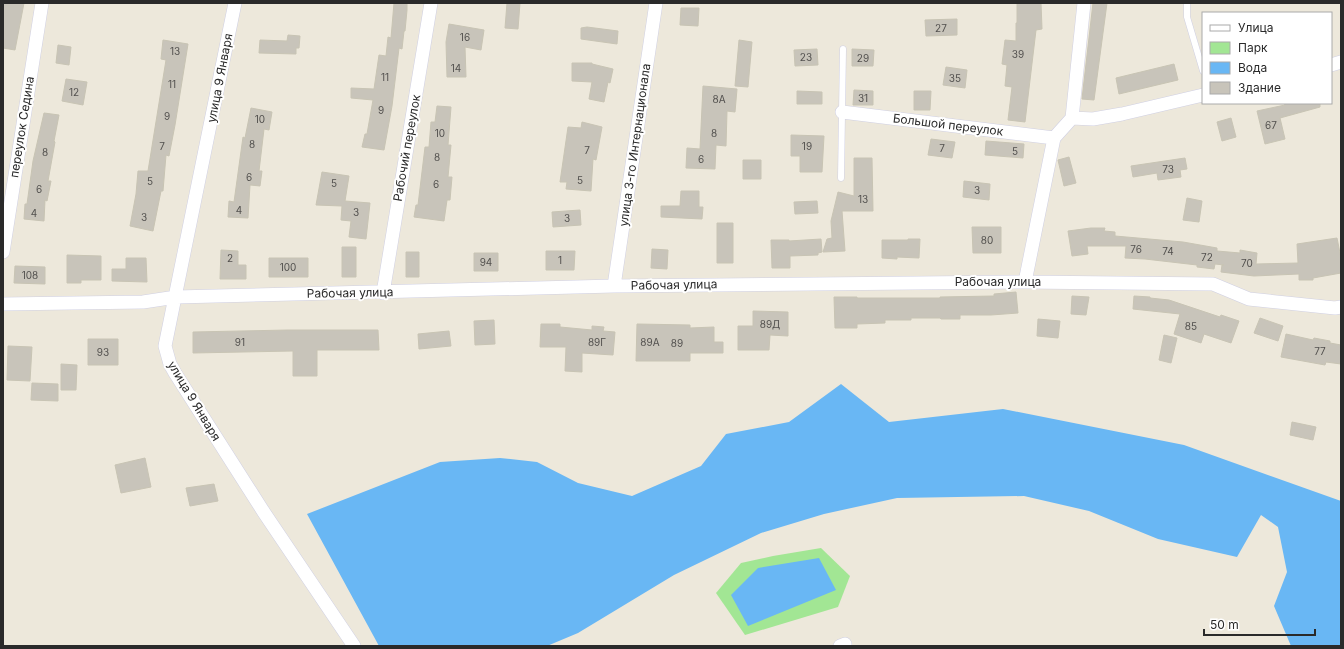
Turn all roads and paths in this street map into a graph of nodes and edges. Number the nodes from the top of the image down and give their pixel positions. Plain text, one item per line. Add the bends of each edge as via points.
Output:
1 (42, 3) edge
2 (235, 3) edge
3 (431, 3) edge
4 (656, 3) edge
5 (1084, 3) edge
6 (1186, 3) edge
7 (843, 49) dead end
8 (1202, 68) edge
9 (1202, 95) edge
10 (842, 112) junction
11 (1072, 118) junction
12 (1054, 138) junction
13 (841, 178) dead end
14 (3, 252) edge
15 (1025, 282) junction
16 (614, 286) junction
17 (383, 293) junction
18 (176, 297) junction
19 (3, 304) edge
20 (1341, 307) edge
21 (354, 646) edge
22 (840, 646) edge
23 (845, 646) edge

1 - 14 street, переулок Седина
2 - 18 street, улица 9 Января
3 - 17 street, Рабочий переулок
4 - 16 street, улица 3-го Интернационала
5 - 11 street
6 - 8 lane via 1187,16
7 - 10 lane
9 - 11 street via 1094,119
10 - 12 street, Большой переулок
10 - 13 lane
11 - 12 street
12 - 15 street
15 - 16 street, Рабочая улица
15 - 20 street, Рабочая улица via 1213,284 1249,299
16 - 17 street, Рабочая улица
17 - 18 street, Рабочая улица
18 - 19 street, Рабочая улица via 143,302
18 - 21 street, улица 9 Января via 165,346 170,364 263,511
22 - 23 street

